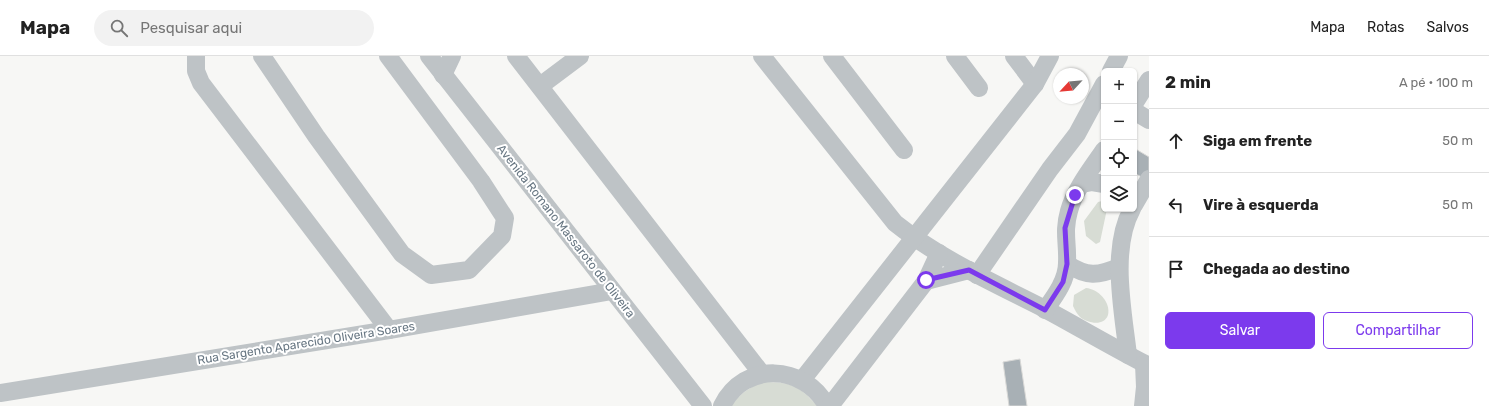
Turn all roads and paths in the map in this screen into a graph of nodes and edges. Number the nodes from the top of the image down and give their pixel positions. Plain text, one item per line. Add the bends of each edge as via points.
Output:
1 (196, 56) edge
2 (388, 56) edge
3 (429, 56) edge
4 (452, 56) edge
5 (516, 56) edge
6 (580, 56) edge
7 (762, 56) edge
8 (832, 56) edge
9 (955, 56) edge
10 (1014, 56) edge
11 (1050, 56) edge
12 (1119, 56) edge
13 (265, 57) edge
14 (1113, 68) edge
15 (443, 75) junction
16 (1149, 80) edge
17 (1035, 84) junction
18 (540, 86) junction
19 (979, 88) dead end
20 (1101, 90) edge
21 (1137, 99) edge
22 (1137, 113) edge
23 (1149, 120) edge
24 (904, 150) dead end
25 (1101, 155) edge
26 (1149, 179) edge
27 (1082, 184) junction
28 (1101, 184) edge
29 (1137, 199) edge
30 (1130, 212) edge
31 (914, 238) junction
32 (939, 253) junction
33 (1067, 264) junction
34 (1119, 267) junction
35 (973, 273) junction
36 (926, 280) junction
37 (612, 290) junction
38 (1045, 310) junction
39 (389, 330) junction
40 (1128, 355) junction
41 (1147, 365) edge
42 (762, 374) junction
43 (802, 380) junction
44 (0, 393) edge
45 (703, 406) edge
46 (722, 406) edge
47 (827, 406) edge
48 (830, 406) edge
49 (1143, 406) edge

1 - 39 street via 196,71 201,83
2 - 13 street via 481,181 505,218 502,236 469,270 431,275 402,254 316,136
3 - 15 street, Avenida Romano Massaroto de Oliveira
4 - 15 street
5 - 18 street
6 - 18 street
7 - 31 street via 895,223
8 - 24 street
9 - 19 street
10 - 17 street
11 - 17 street
12 - 14 street
15 - 37 street, Avenida Romano Massaroto de Oliveira
16 - 21 street
17 - 31 street
18 - 42 street
20 - 35 street via 1077,134
22 - 23 street
25 - 27 street
26 - 29 street
27 - 28 street
27 - 33 street via 1075,195 1065,228
30 - 34 street
31 - 32 street
31 - 43 street
32 - 35 street
32 - 36 street
33 - 34 street via 1088,275 1106,273
33 - 38 street via 1063,282
34 - 40 street
35 - 36 street
35 - 38 street
36 - 48 street
37 - 39 street, Rua Sargento Aparecido Oliveira Soares
37 - 45 street, Avenida Romano Massaroto de Oliveira
38 - 40 street
39 - 44 street, Rua Sargento Aparecido Oliveira Soares
40 - 41 street
41 - 49 street
42 - 43 street via 782,373
42 - 46 street via 732,391
43 - 47 street via 822,397

